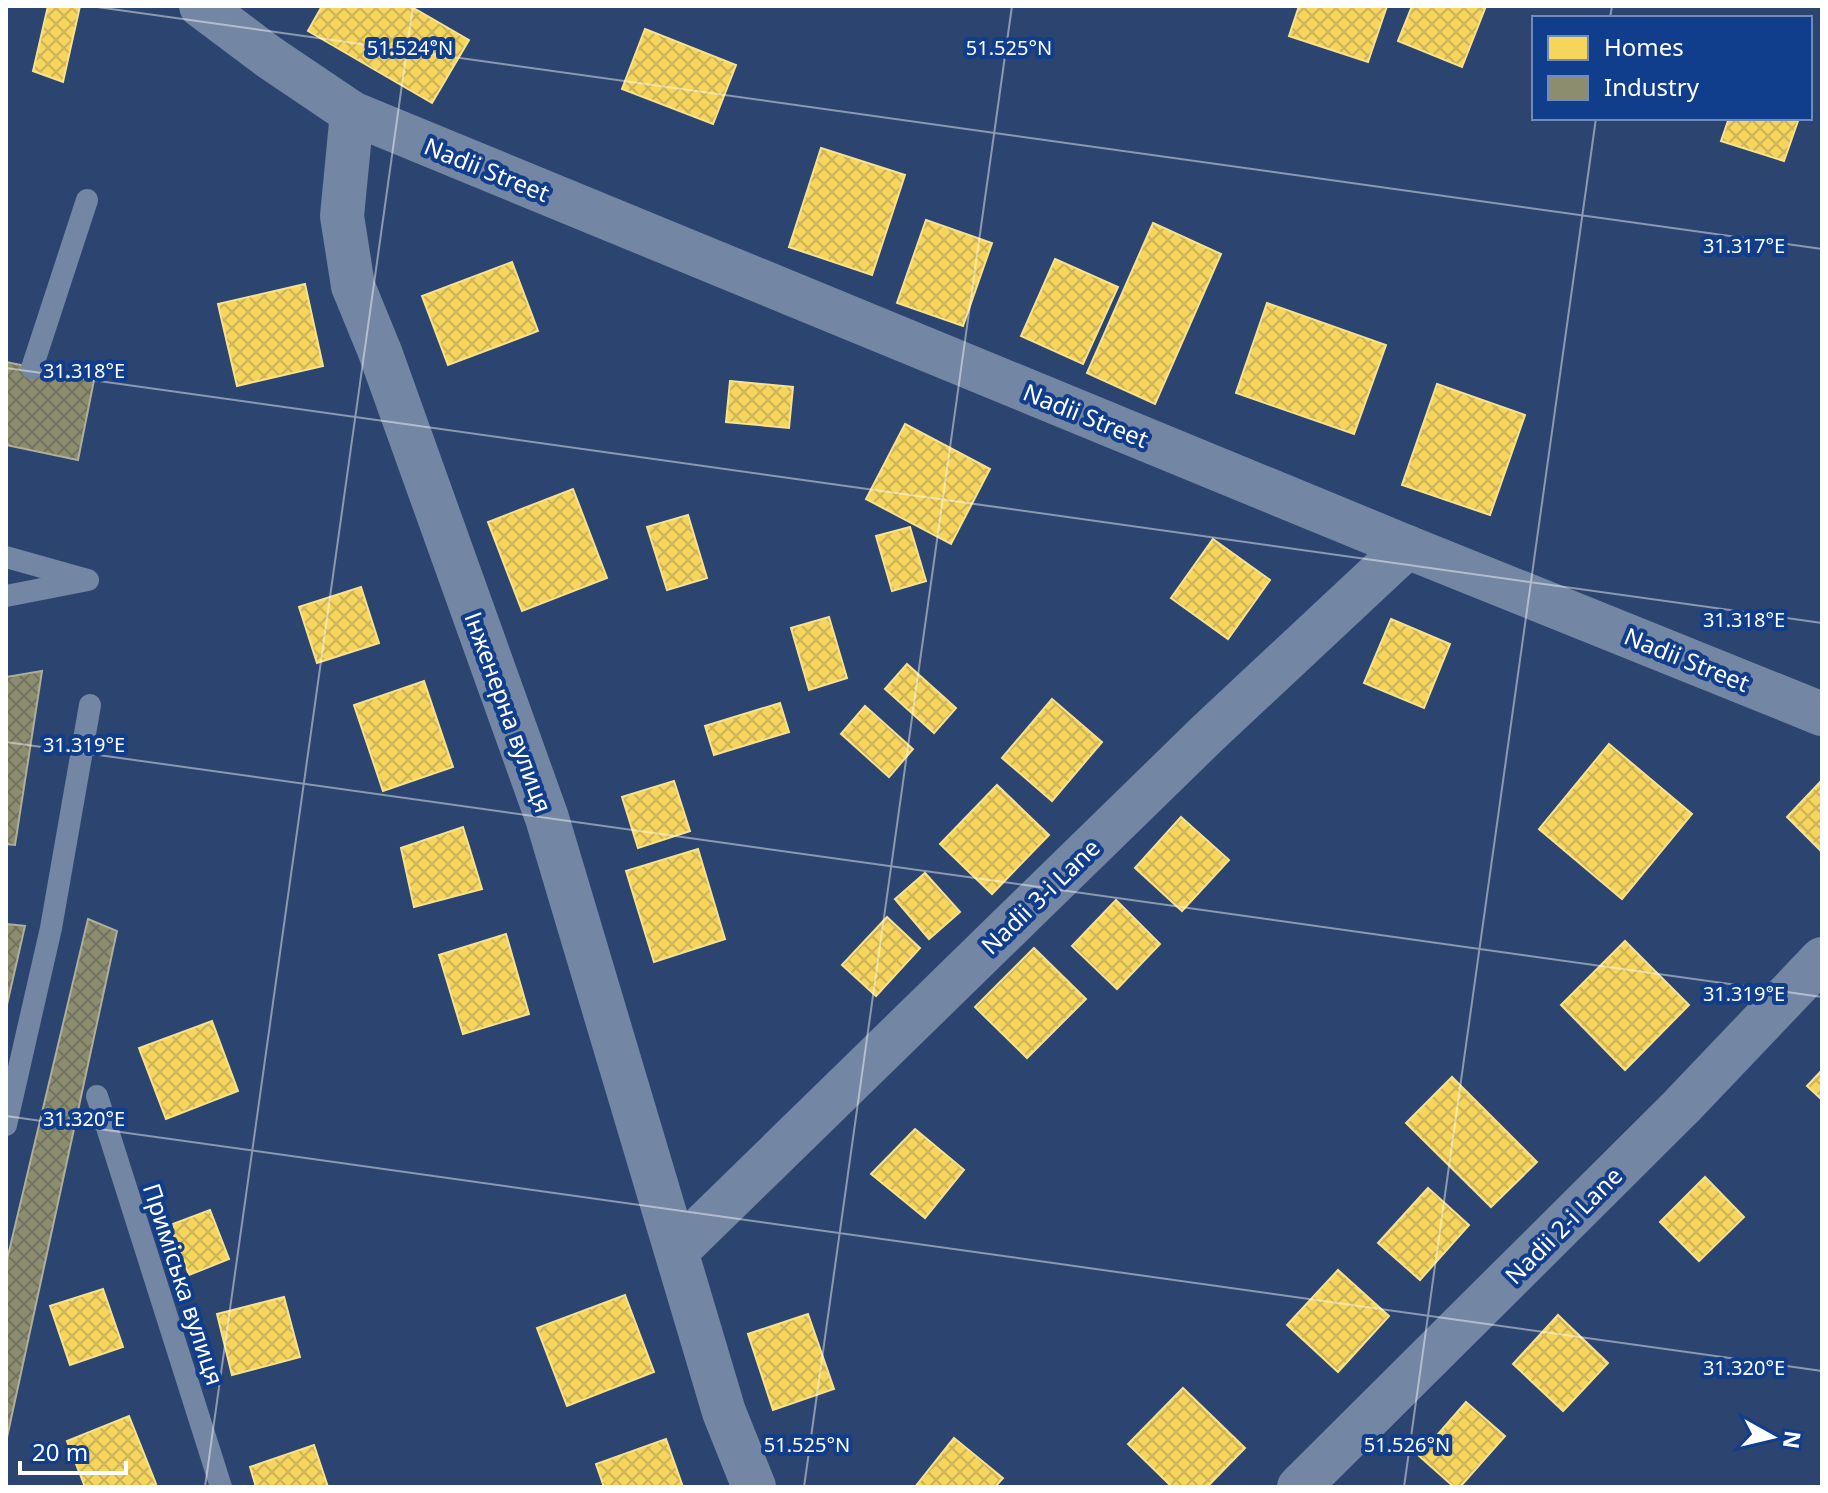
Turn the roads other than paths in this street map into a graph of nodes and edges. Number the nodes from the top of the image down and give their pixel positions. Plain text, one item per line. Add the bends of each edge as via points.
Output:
1 (201, 6) edge
2 (352, 113) junction
3 (87, 200) dead end
4 (32, 368) dead end
5 (1407, 547) junction
6 (6, 557) edge
7 (6, 596) edge
8 (90, 705) dead end
9 (1822, 714) edge
10 (1822, 959) edge
11 (97, 1096) dead end
12 (6, 1125) edge
13 (677, 1251) junction
14 (221, 1487) edge
15 (754, 1487) edge
16 (1299, 1487) edge

1 - 2 street
2 - 5 street, Nadii Street
2 - 13 street, Інженерна вулиця via 342,216 353,286 547,818
3 - 4 lane
5 - 9 street, Nadii Street
5 - 13 street, Nadii 3-i Lane via 1208,733
6 - 7 lane via 88,580
8 - 12 lane via 51,928
10 - 16 street, Nadii 2-i Lane
11 - 14 lane, Приміська вулиця
13 - 15 street, Інженерна вулиця via 724,1412

